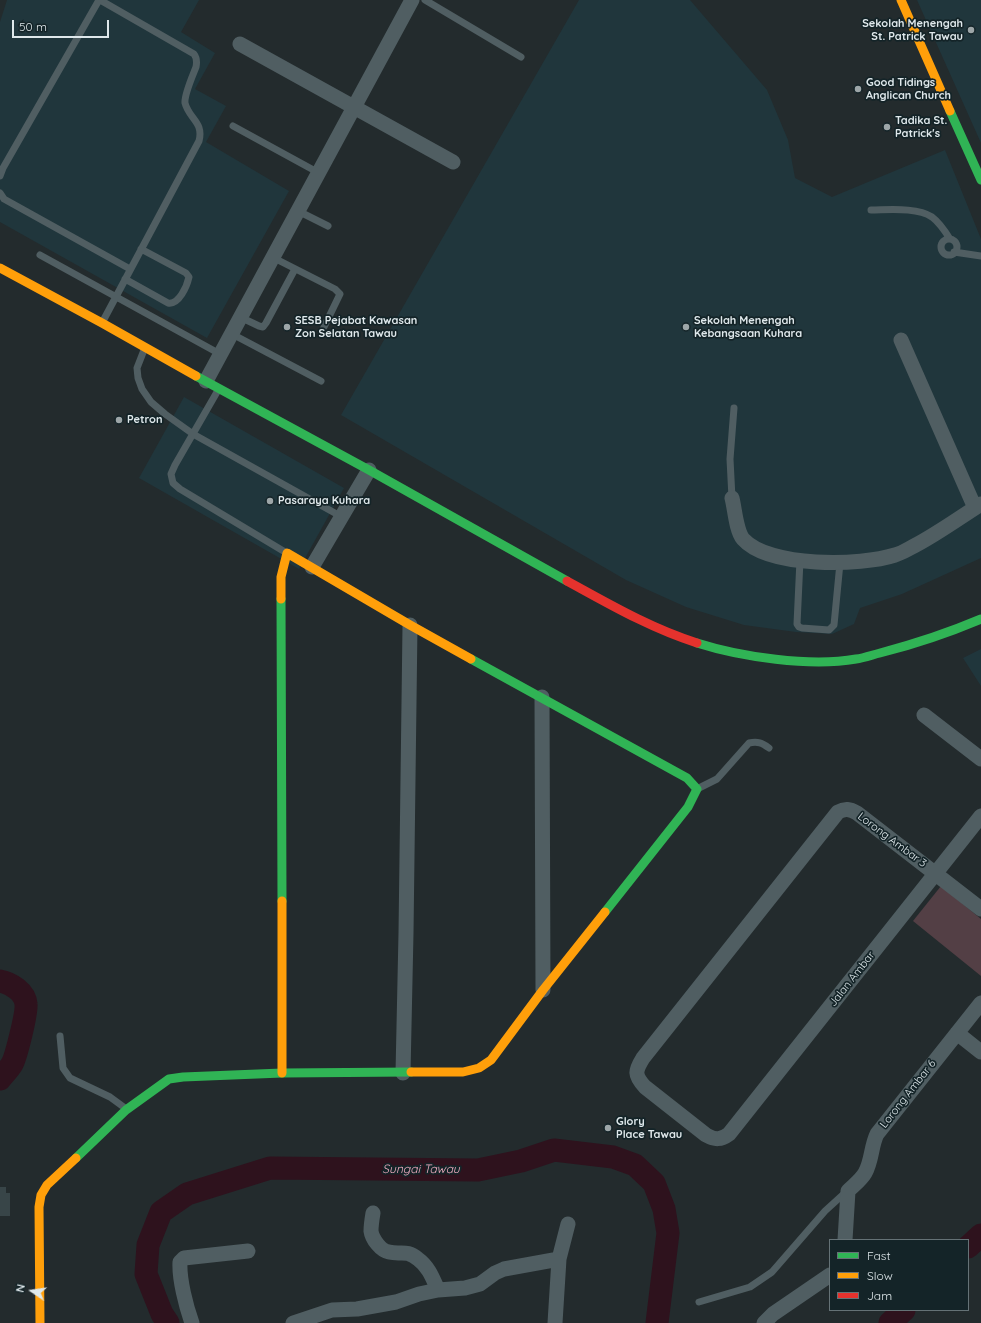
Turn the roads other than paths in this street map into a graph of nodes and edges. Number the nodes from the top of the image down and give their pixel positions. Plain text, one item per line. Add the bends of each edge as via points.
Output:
1 (99, 0) edge
2 (412, 0) edge
3 (901, 0) edge
4 (430, 1) edge
5 (240, 44) dead end
6 (521, 57) dead end
7 (355, 108) junction
8 (232, 126) dead end
9 (453, 162) dead end
10 (319, 173) junction
11 (0, 176) edge
12 (981, 180) edge
13 (0, 193) edge
14 (871, 210) dead end
15 (298, 211) junction
16 (328, 226) dead end
17 (950, 239) junction
18 (141, 249) junction
19 (954, 252) junction
20 (40, 255) dead end
21 (981, 256) edge
22 (272, 257) junction
23 (0, 268) edge
24 (130, 269) junction
25 (295, 269) junction
26 (125, 279) junction
27 (116, 297) junction
28 (240, 317) junction
29 (102, 323) junction
30 (324, 327) dead end
31 (232, 334) junction
32 (901, 340) dead end
33 (145, 347) junction
34 (220, 354) junction
35 (321, 381) dead end
36 (212, 385) junction
37 (734, 408) dead end
38 (193, 434) junction
39 (369, 470) junction
40 (732, 498) joint
41 (978, 506) edge
42 (342, 517) junction
43 (287, 553) junction
44 (800, 560) junction
45 (840, 563) junction
46 (312, 567) junction
47 (981, 619) edge
48 (410, 624) junction
49 (542, 697) junction
50 (924, 714) dead end
51 (769, 748) dead end
52 (981, 759) edge
53 (697, 789) junction
54 (981, 816) edge
55 (936, 873) junction
56 (981, 909) edge
57 (543, 990) junction
58 (981, 1002) edge
59 (957, 1033) junction
60 (60, 1036) dead end
61 (981, 1052) edge
62 (282, 1072) junction
63 (403, 1073) junction
64 (126, 1110) junction
65 (719, 1139) joint
66 (848, 1191) junction
67 (373, 1213) dead end
68 (568, 1224) dead end
69 (845, 1239) edge
70 (248, 1251) dead end
71 (559, 1259) junction
72 (829, 1276) edge
73 (438, 1290) junction
74 (699, 1302) dead end
75 (40, 1323) edge
76 (192, 1323) edge
77 (293, 1323) edge
78 (555, 1323) edge
79 (764, 1323) edge

1 - 11 lane
1 - 18 lane via 194,54 197,59 185,100 199,126 199,141
2 - 7 street
3 - 12 street
4 - 6 lane
5 - 7 street
7 - 9 street
7 - 10 street
8 - 10 lane
10 - 15 street
13 - 24 lane via 4,199
14 - 17 lane via 922,213 932,217
15 - 16 lane
15 - 22 street
17 - 19 lane via 955,242
17 - 19 lane via 944,240 941,250 944,254 950,255
18 - 24 lane
18 - 26 lane via 186,273 189,277 188,283 177,302 172,304
19 - 21 lane
20 - 27 lane
22 - 25 lane
22 - 28 street
23 - 29 street
24 - 26 lane
25 - 28 lane via 263,326
25 - 30 lane via 340,294
26 - 27 lane
27 - 29 lane
27 - 34 lane
28 - 31 street
29 - 33 street
31 - 34 street
31 - 35 lane
32 - 41 street
33 - 36 street
33 - 38 lane via 137,368 142,389 151,402
34 - 36 street
36 - 38 lane
36 - 39 street
37 - 40 lane via 730,459
38 - 42 lane
38 - 43 lane via 171,474 173,483
39 - 42 street
39 - 47 street via 628,615 688,640 727,650 791,660 858,659 933,638
40 - 44 street via 739,531 746,541 761,551
41 - 45 street via 927,539 896,555 874,561
42 - 46 street
43 - 46 street
43 - 62 street via 281,577
44 - 45 street
44 - 45 lane via 797,624 802,628 830,630 834,625
46 - 48 street
48 - 49 street
48 - 63 street
49 - 53 street via 687,778
49 - 57 street
50 - 52 street
51 - 53 lane via 762,743 749,743 717,779
53 - 57 street via 688,807
54 - 55 street, Jalan Ambar
55 - 56 street, Lorong Ambar 3
55 - 65 street, Jalan Ambar via 730,1134
55 - 65 street, Lorong Ambar 3 via 857,813 846,809 838,812 638,1066 636,1074 645,1087 706,1135
57 - 63 street via 491,1060 478,1068 463,1072
58 - 59 street, Lorong Ambar 6
59 - 61 street
59 - 66 street, Lorong Ambar 6 via 877,1134 865,1174
60 - 64 lane via 63,1068 70,1078 110,1097
62 - 63 street
62 - 64 street via 169,1079
64 - 75 street via 47,1185 41,1195
66 - 69 street
66 - 74 lane via 825,1210 772,1272 750,1287
67 - 73 street via 371,1231 374,1239 388,1252 406,1252 418,1259 427,1268
68 - 71 street
70 - 76 street via 184,1258 180,1262 185,1298
71 - 73 street via 504,1269 480,1284 465,1288
71 - 78 street
72 - 79 street
73 - 77 street via 396,1302 357,1309 332,1310

